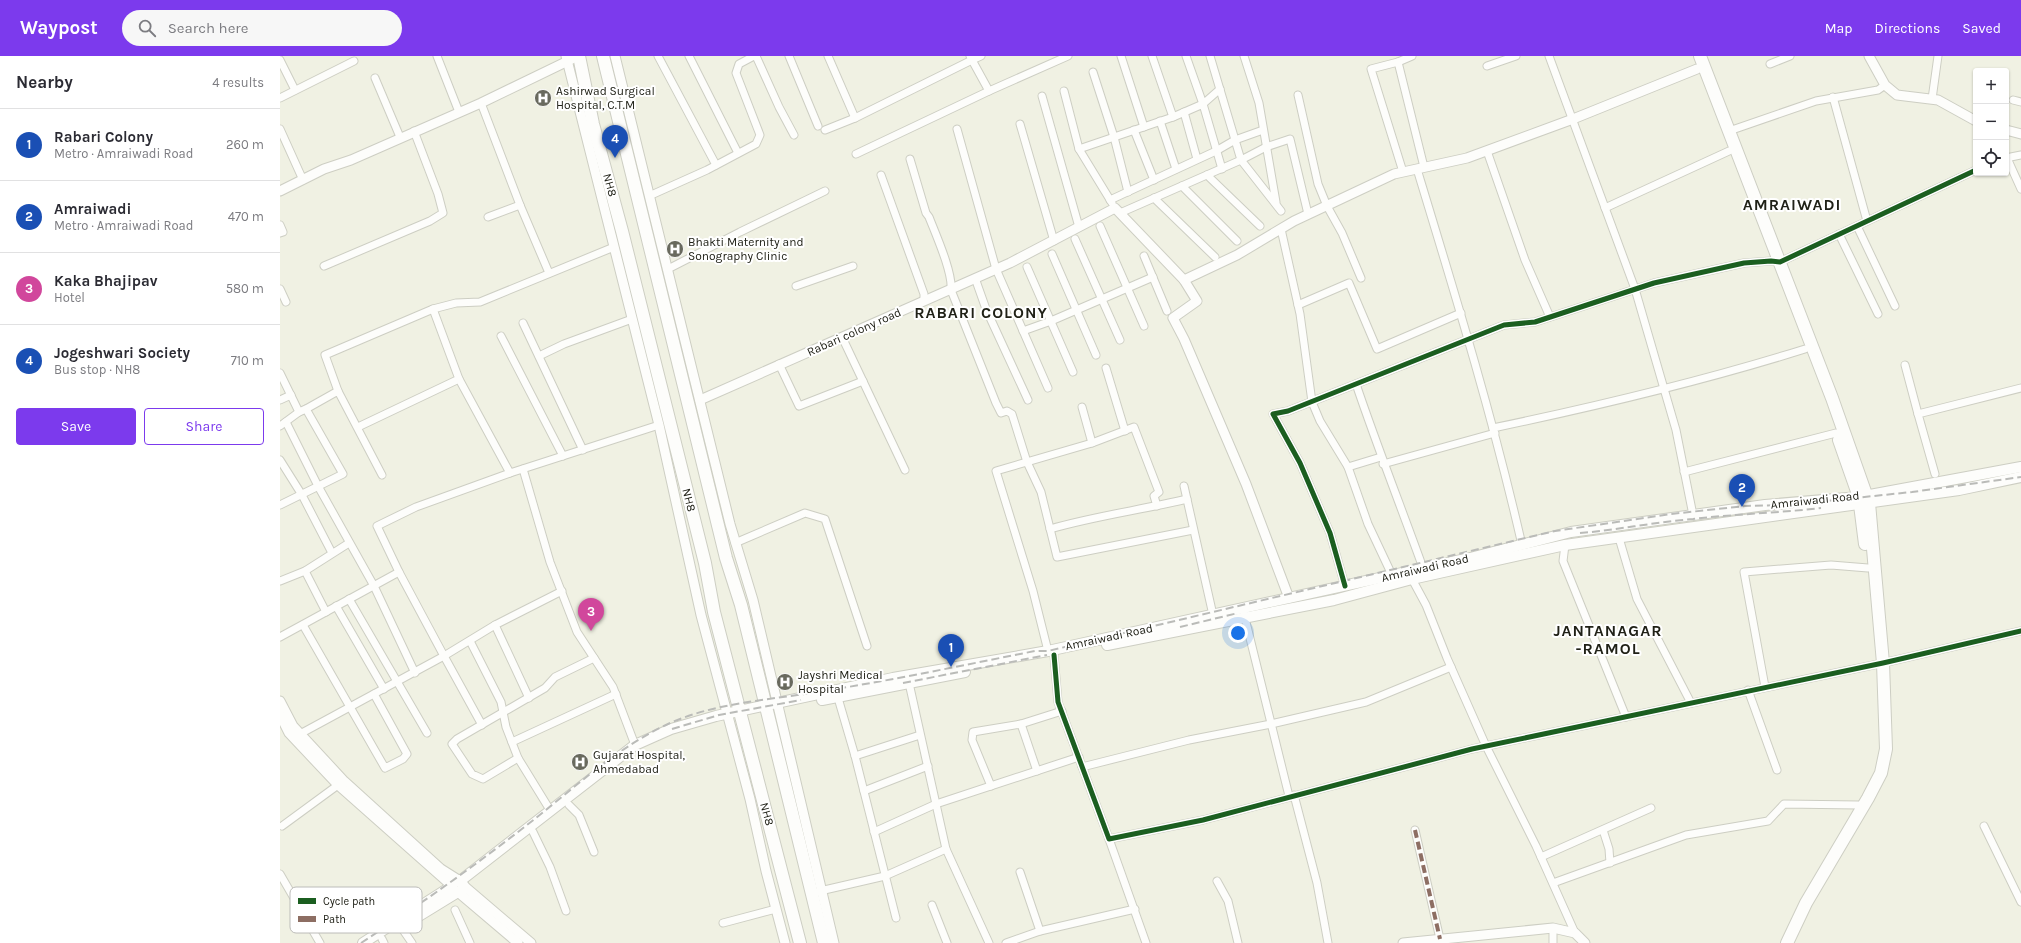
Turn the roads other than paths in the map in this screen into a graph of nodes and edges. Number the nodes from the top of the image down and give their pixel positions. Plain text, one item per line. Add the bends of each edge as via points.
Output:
1 (437, 56) edge
2 (578, 56) edge
3 (603, 56) edge
4 (615, 56) edge
5 (658, 56) edge
6 (689, 56) edge
7 (755, 56) edge
8 (789, 56) edge
9 (828, 56) edge
10 (981, 56) edge
11 (1068, 56) edge
12 (1121, 56) edge
13 (1152, 56) edge
14 (1186, 56) edge
15 (1210, 56) edge
16 (1244, 56) edge
17 (1412, 56) edge
18 (1516, 56) edge
19 (1549, 56) edge
20 (1692, 56) edge
21 (1700, 56) edge
22 (1790, 56) edge
23 (1869, 56) edge
24 (1938, 56) edge
25 (567, 58) edge
26 (971, 58) edge
27 (280, 60) edge
28 (354, 61) dead end
29 (1398, 62) junction
30 (1770, 64) dead end
31 (1487, 66) dead end
32 (1697, 69) junction
33 (1093, 72) dead end
34 (375, 78) dead end
35 (1885, 86) junction
36 (1220, 89) junction
37 (295, 90) junction
38 (989, 91) junction
39 (1064, 91) dead end
40 (1298, 95) dead end
41 (1042, 96) dead end
42 (1833, 97) junction
43 (280, 98) edge
44 (1932, 99) junction
45 (2013, 100) dead end
46 (2021, 102) edge
47 (481, 103) junction
48 (1202, 104) junction
49 (459, 112) junction
50 (1184, 112) junction
51 (1173, 117) junction
52 (855, 118) junction
53 (1973, 118) edge
54 (1573, 119) junction
55 (1160, 121) junction
56 (1020, 124) dead end
57 (818, 126) dead end
58 (1144, 127) junction
59 (280, 129) edge
60 (957, 129) dead end
61 (825, 130) dead end
62 (1134, 130) junction
63 (1263, 130) junction
64 (414, 131) junction
65 (1729, 131) junction
66 (2009, 131) edge
67 (2021, 134) edge
68 (794, 135) dead end
69 (400, 137) junction
70 (1114, 137) junction
71 (1234, 140) junction
72 (1266, 147) junction
73 (1080, 149) junction
74 (1216, 150) junction
75 (1487, 151) junction
76 (1729, 151) junction
77 (738, 153) junction
78 (856, 154) dead end
79 (2021, 155) edge
80 (2009, 157) edge
81 (910, 159) dead end
82 (1197, 160) junction
83 (1240, 160) junction
84 (2009, 164) edge
85 (716, 165) junction
86 (1420, 168) junction
87 (1176, 169) junction
88 (1222, 169) junction
89 (1973, 171) edge
90 (1403, 172) junction
91 (881, 175) dead end
92 (1207, 175) junction
93 (303, 180) junction
94 (1154, 180) junction
95 (1182, 186) junction
96 (2021, 189) edge
97 (280, 191) edge
98 (825, 191) dead end
99 (1128, 192) junction
100 (649, 196) junction
101 (1154, 198) junction
102 (1277, 203) junction
103 (520, 205) junction
104 (1326, 206) junction
105 (1115, 207) junction
106 (1605, 208) junction
107 (1281, 211) dead end
108 (1308, 214) junction
109 (488, 216) dead end
110 (1867, 221) junction
111 (280, 225) edge
112 (1100, 226) dead end
113 (1260, 226) dead end
114 (1856, 226) junction
115 (1079, 227) junction
116 (1281, 229) junction
117 (280, 233) edge
118 (1839, 234) junction
119 (1075, 239) dead end
120 (1054, 241) junction
121 (1237, 241) dead end
122 (614, 247) junction
123 (1052, 254) dead end
124 (1144, 256) dead end
125 (1215, 257) dead end
126 (1776, 261) junction
127 (324, 266) dead end
128 (853, 266) dead end
129 (1027, 267) dead end
130 (668, 269) junction
131 (996, 269) junction
132 (549, 273) junction
133 (1153, 277) junction
134 (975, 278) junction
135 (1361, 278) dead end
136 (1184, 280) junction
137 (796, 286) dead end
138 (280, 289) edge
139 (1127, 289) junction
140 (1636, 289) junction
141 (951, 290) junction
142 (1102, 299) junction
143 (924, 301) junction
144 (286, 302) dead end
145 (1298, 305) junction
146 (1895, 306) dead end
147 (433, 310) junction
148 (1076, 310) junction
149 (1167, 311) dead end
150 (1461, 313) junction
151 (1878, 314) dead end
152 (1550, 317) junction
153 (632, 319) junction
154 (1051, 321) junction
155 (523, 323) dead end
156 (1144, 326) dead end
157 (1023, 331) junction
158 (501, 336) dead end
159 (842, 337) junction
160 (1468, 339) junction
161 (1120, 340) dead end
162 (1805, 349) junction
163 (1096, 355) dead end
164 (540, 356) junction
165 (779, 364) junction
166 (1905, 365) dead end
167 (1106, 368) dead end
168 (1073, 372) dead end
169 (280, 373) edge
170 (459, 378) junction
171 (863, 381) junction
172 (1356, 384) junction
173 (1048, 388) dead end
174 (1664, 388) junction
175 (2021, 388) edge
176 (338, 391) junction
177 (290, 394) junction
178 (280, 400) edge
179 (700, 400) junction
180 (1028, 400) dead end
181 (1312, 402) junction
182 (1082, 407) dead end
183 (306, 409) junction
184 (299, 412) junction
185 (1918, 414) junction
186 (283, 424) edge
187 (659, 425) junction
188 (358, 427) junction
189 (1494, 430) junction
190 (1125, 431) junction
191 (1836, 433) junction
192 (1092, 442) junction
193 (583, 450) junction
194 (564, 456) junction
195 (280, 460) edge
196 (1382, 461) junction
197 (1027, 462) junction
198 (1348, 467) junction
199 (2021, 467) edge
200 (523, 469) junction
201 (905, 470) dead end
202 (1684, 472) junction
203 (510, 473) junction
204 (1935, 474) dead end
205 (382, 476) dead end
206 (2021, 477) edge
207 (318, 486) junction
208 (1184, 486) dead end
209 (301, 494) junction
210 (1187, 499) junction
211 (1864, 500) junction
212 (280, 505) edge
213 (1157, 506) junction
214 (1693, 515) junction
215 (1050, 529) junction
216 (1193, 530) junction
217 (1619, 538) junction
218 (349, 543) junction
219 (735, 543) junction
220 (1522, 545) junction
221 (1565, 545) junction
222 (332, 553) junction
223 (1423, 568) junction
224 (1868, 568) junction
225 (305, 571) junction
226 (399, 572) junction
227 (1392, 575) junction
228 (1412, 579) junction
229 (280, 581) edge
230 (374, 586) junction
231 (1345, 586) junction
232 (562, 591) junction
233 (1289, 598) junction
234 (349, 599) junction
235 (336, 606) junction
236 (326, 612) junction
237 (1244, 613) junction
238 (1213, 615) junction
239 (303, 625) junction
240 (495, 626) junction
241 (2021, 631) edge
242 (280, 637) edge
243 (470, 641) junction
244 (867, 646) dead end
245 (1051, 653) junction
246 (444, 656) junction
247 (594, 658) junction
248 (1880, 663) junction
249 (1451, 667) junction
250 (415, 673) junction
251 (397, 682) junction
252 (909, 683) junction
253 (1765, 687) junction
254 (384, 689) junction
255 (1748, 690) junction
256 (374, 694) junction
257 (616, 694) junction
258 (836, 695) junction
259 (528, 698) junction
260 (280, 701) edge
261 (1691, 703) junction
262 (351, 707) junction
263 (772, 707) junction
264 (1062, 711) junction
265 (502, 714) junction
266 (741, 714) junction
267 (280, 715) edge
268 (728, 717) junction
269 (1626, 717) junction
270 (1021, 724) junction
271 (1271, 724) junction
272 (482, 725) junction
273 (427, 733) dead end
274 (300, 734) junction
275 (920, 734) junction
276 (512, 742) junction
277 (635, 745) junction
278 (1486, 746) junction
279 (855, 756) junction
280 (1079, 757) junction
281 (518, 758) junction
282 (928, 766) junction
283 (1082, 767) junction
284 (1777, 770) dead end
285 (1037, 771) junction
286 (338, 785) junction
287 (991, 786) junction
288 (864, 791) junction
289 (1292, 796) junction
290 (936, 804) junction
291 (569, 805) junction
292 (1858, 805) junction
293 (1651, 808) dead end
294 (550, 810) junction
295 (282, 826) dead end
296 (1984, 826) dead end
297 (1415, 830) dead end
298 (1603, 830) junction
299 (533, 832) junction
300 (874, 832) junction
301 (1109, 839) junction
302 (946, 849) junction
303 (594, 852) dead end
304 (1541, 857) junction
305 (1610, 863) junction
306 (1020, 872) dead end
307 (280, 874) edge
308 (885, 876) junction
309 (1217, 881) dead end
310 (1553, 883) junction
311 (459, 886) junction
312 (290, 891) edge
313 (820, 891) junction
314 (2021, 902) edge
315 (932, 905) dead end
316 (422, 908) edge
317 (776, 909) junction
318 (1135, 909) junction
319 (456, 910) dead end
320 (566, 911) dead end
321 (422, 912) edge
322 (896, 918) dead end
323 (723, 924) dead end
324 (1553, 928) junction
325 (1040, 931) junction
326 (314, 933) edge
327 (380, 933) edge
328 (393, 933) edge
329 (405, 933) edge
330 (1575, 933) junction
331 (1440, 939) junction
332 (380, 942) edge
333 (320, 943) edge
334 (363, 943) edge
335 (412, 943) edge
336 (470, 943) edge
337 (518, 943) edge
338 (532, 943) edge
339 (785, 943) edge
340 (800, 943) edge
341 (824, 943) edge
342 (834, 943) edge
343 (947, 943) edge
344 (989, 943) edge
345 (1006, 943) edge
346 (1146, 943) edge
347 (1238, 943) edge
348 (1328, 943) edge
349 (1403, 943) edge
350 (1553, 943) edge
351 (1585, 943) edge
352 (1780, 943) edge
353 (1787, 943) edge

1 - 49 street
2 - 25 street
2 - 266 main road, NH8
3 - 263 main road, NH8 via 726,558 763,692
4 - 100 street
5 - 85 street
6 - 77 street
7 - 68 street
7 - 77 street via 739,64 736,73 760,135 756,144
8 - 57 street
9 - 52 street
10 - 26 street
11 - 38 street
12 - 58 street
13 - 51 street
14 - 48 street
15 - 36 street
16 - 63 street via 1259,103
17 - 29 street
18 - 31 street
19 - 54 street
20 - 32 main road
21 - 65 main road
22 - 30 street
23 - 35 street
24 - 44 street
25 - 47 street
25 - 122 street
26 - 38 street
26 - 52 street
27 - 37 street
28 - 37 street
29 - 86 street
29 - 90 street via 1371,69
32 - 54 street
32 - 76 main road
33 - 70 street
34 - 69 street
35 - 42 street via 1878,90
35 - 44 street via 1897,95
36 - 48 street
36 - 71 street
37 - 43 street
38 - 78 street
39 - 73 street
40 - 104 street via 1318,184
41 - 115 street
42 - 65 street
42 - 110 street
44 - 53 street
45 - 46 street
47 - 49 street
47 - 103 street
48 - 50 street
48 - 74 street
49 - 64 street
50 - 51 street
50 - 82 street
51 - 55 street
52 - 61 street
54 - 75 street
54 - 106 street
55 - 58 street
55 - 87 street
56 - 120 street
58 - 62 street
59 - 93 street
60 - 131 street
62 - 70 street
62 - 94 street
63 - 71 street
63 - 72 street
64 - 69 street
64 - 127 street via 443,213 430,221
65 - 126 main road
66 - 67 street
69 - 93 street
70 - 73 street
70 - 99 street
71 - 74 street
71 - 83 street
72 - 83 street
72 - 102 street
72 - 108 street via 1290,139
73 - 105 street
74 - 82 street
74 - 88 street
75 - 86 street
75 - 152 street via 1525,260
76 - 106 street
76 - 126 main road
77 - 85 street
79 - 80 street
81 - 141 street via 926,213 949,273
82 - 87 street
83 - 88 street
83 - 102 street
84 - 96 street
85 - 100 street
86 - 90 street
86 - 150 street
87 - 94 street
88 - 92 street
89 - 110 street
90 - 104 street
91 - 143 street via 924,294
92 - 95 street
92 - 113 street
93 - 97 street
94 - 99 street
95 - 101 street
95 - 121 street
98 - 130 street
99 - 105 street
100 - 130 street
101 - 105 street
101 - 125 street
102 - 107 street
103 - 109 street
103 - 132 street
104 - 108 street
104 - 135 street via 1342,233
105 - 115 street, Rabari colony road
105 - 136 street
106 - 140 street
108 - 116 street
110 - 114 street
111 - 117 street via 283,232
112 - 139 street
114 - 118 street
114 - 146 street
115 - 120 street, Rabari colony road
116 - 136 street via 1237,255
116 - 145 street
118 - 126 street
118 - 151 street
119 - 142 street
120 - 131 street, Rabari colony road
122 - 132 street
122 - 153 street
123 - 148 street
124 - 133 street
126 - 140 street via 1744,263
126 - 162 main road
126 - 211 main road
128 - 137 street
129 - 154 street
130 - 179 street
131 - 134 street, Rabari colony road
131 - 157 street
132 - 147 street via 480,302 456,303
133 - 139 street
133 - 149 street
134 - 141 street, Rabari colony road
134 - 180 street via 986,309
136 - 233 street via 1197,301 1173,318 1246,484
138 - 144 street
139 - 142 street
139 - 156 street
140 - 152 street
140 - 174 street
141 - 143 street, Rabari colony road
141 - 197 street via 996,404 1001,414 1007,411 1012,414
142 - 148 street
142 - 161 street
143 - 159 street, Rabari colony road
145 - 150 street via 1349,283 1377,349
145 - 181 street
147 - 170 street
147 - 176 street via 325,355
148 - 154 street
148 - 163 street
150 - 160 street
152 - 160 street via 1535,322 1504,325
153 - 164 street via 564,344
153 - 187 street
154 - 157 street
154 - 168 street
155 - 164 street
157 - 173 street
158 - 194 street
159 - 165 street, Rabari colony road
159 - 171 street
160 - 172 street
160 - 189 street
162 - 174 street via 1755,365
162 - 191 main road
164 - 193 street
165 - 171 street via 799,406
165 - 179 street, Rabari colony road
166 - 185 street
167 - 190 street
169 - 177 street
170 - 188 street
170 - 203 street
171 - 201 street
172 - 181 street
172 - 196 street
174 - 189 street
174 - 202 street
175 - 185 street
176 - 183 street
176 - 188 street
177 - 178 street
177 - 184 street
179 - 219 street
181 - 198 street via 1320,422
181 - 231 street via 1273,414 1303,470 1330,533
182 - 192 street
183 - 184 street
183 - 207 street via 343,474
184 - 186 street
185 - 204 street
186 - 207 street
187 - 193 street
187 - 268 street via 701,615
188 - 205 street
189 - 196 street
189 - 220 street
190 - 192 street
190 - 213 street via 1134,428 1159,492 1154,496
191 - 202 street
191 - 211 main road
192 - 197 street
193 - 194 street
194 - 200 street
195 - 209 street
196 - 198 street
196 - 223 street
197 - 215 street via 1041,492
197 - 245 street via 996,471
198 - 227 street via 1368,524
199 - 211 main road, Amraiwadi Road
200 - 203 street
200 - 232 street via 550,562
202 - 214 street
203 - 226 street via 416,508 377,526
206 - 211 main road via 1959,490
207 - 209 street
207 - 218 street
208 - 210 street
209 - 212 street
209 - 222 street
210 - 213 street
210 - 216 street
211 - 214 main road, Amraiwadi Road via 1765,505
211 - 217 main road
211 - 224 main road
211 - 248 main road
213 - 215 street
214 - 220 main road, Amraiwadi Road via 1571,532
215 - 216 street via 1057,557
216 - 238 street
217 - 221 main road
217 - 261 street via 1637,599
218 - 222 street
218 - 230 street
219 - 244 street via 805,513 826,519
219 - 263 street via 753,600
220 - 223 main road, Amraiwadi Road
221 - 228 main road
221 - 269 street via 1563,561
222 - 225 street
223 - 227 main road, Amraiwadi Road
224 - 248 main road
224 - 253 street via 1831,565 1744,572
225 - 229 street
225 - 236 street
226 - 230 street
226 - 246 street
227 - 231 main road, Amraiwadi Road
228 - 237 main road via 1334,600
228 - 249 street via 1426,605
230 - 234 street
230 - 250 street
231 - 233 main road, Amraiwadi Road
232 - 240 street
232 - 247 street via 577,632
233 - 237 main road, Amraiwadi Road
234 - 235 street
234 - 251 street
235 - 236 street
235 - 254 street
236 - 239 street
237 - 238 main road, Amraiwadi Road
237 - 245 main road
237 - 271 street
238 - 245 main road, Amraiwadi Road
239 - 242 street
239 - 262 street
240 - 243 street
240 - 259 street
241 - 248 street
243 - 246 street
243 - 265 street via 501,702
245 - 252 main road
245 - 258 main road, Amraiwadi Road via 893,678
245 - 264 street via 1058,702
246 - 250 street
246 - 272 street
247 - 257 street
247 - 259 street via 555,677 545,688
248 - 253 street
248 - 292 main road via 1880,749 1876,771
248 - 353 main road via 1886,749 1881,773 1806,903
249 - 271 street via 1366,702
249 - 278 street
250 - 251 street
251 - 254 street
251 - 273 street
252 - 258 main road
252 - 275 street
253 - 255 street
254 - 256 street
255 - 261 street
255 - 284 street
256 - 262 street
256 - 262 street via 407,754 404,759 385,768
257 - 276 street
257 - 277 street
258 - 263 main road
258 - 279 street
259 - 265 street
260 - 274 street
261 - 269 street
262 - 274 street
263 - 266 main road
263 - 313 street
263 - 341 main road, NH8
264 - 270 street
264 - 280 street
265 - 272 street
265 - 276 street
266 - 268 main road
266 - 340 main road, NH8
267 - 286 street via 289,733
268 - 277 main road via 671,729
268 - 291 main road via 673,734 640,749
268 - 317 street
269 - 278 street
270 - 285 street
270 - 287 street via 978,730 971,735
271 - 283 street via 1189,740
271 - 289 street
272 - 281 street via 457,738 452,744 472,774 483,779
274 - 311 street via 355,790
275 - 279 street
275 - 282 street
276 - 281 street
277 - 294 main road
278 - 289 street
278 - 304 street
279 - 288 street
280 - 283 street
280 - 285 street
281 - 294 street
282 - 288 street
282 - 290 street
283 - 301 street
285 - 287 street
286 - 295 street
286 - 311 street
287 - 290 street
288 - 300 street
289 - 301 street via 1203,820
289 - 348 street via 1317,883
290 - 300 street
290 - 302 street
291 - 299 main road
291 - 303 street via 579,815
292 - 305 street via 1784,804 1768,821 1686,834
292 - 352 main road via 1801,900
293 - 298 street
294 - 311 main road
296 - 314 street
297 - 331 street
298 - 304 street
298 - 305 street
299 - 311 main road
299 - 320 street via 550,867
300 - 308 street
301 - 318 street
302 - 308 street
302 - 344 street
304 - 310 street
305 - 310 street
306 - 325 street
307 - 312 street
308 - 313 street
308 - 322 street
309 - 347 street via 1228,901
310 - 330 street
311 - 316 main road
311 - 321 main road
311 - 337 street
311 - 338 street
313 - 342 street
315 - 343 street
317 - 323 street
317 - 339 street
318 - 325 street
318 - 346 street
319 - 336 street
324 - 330 street
324 - 331 street
324 - 350 street
325 - 345 street
326 - 333 street
327 - 334 main road
328 - 332 main road
329 - 335 street
330 - 351 street
331 - 349 street

